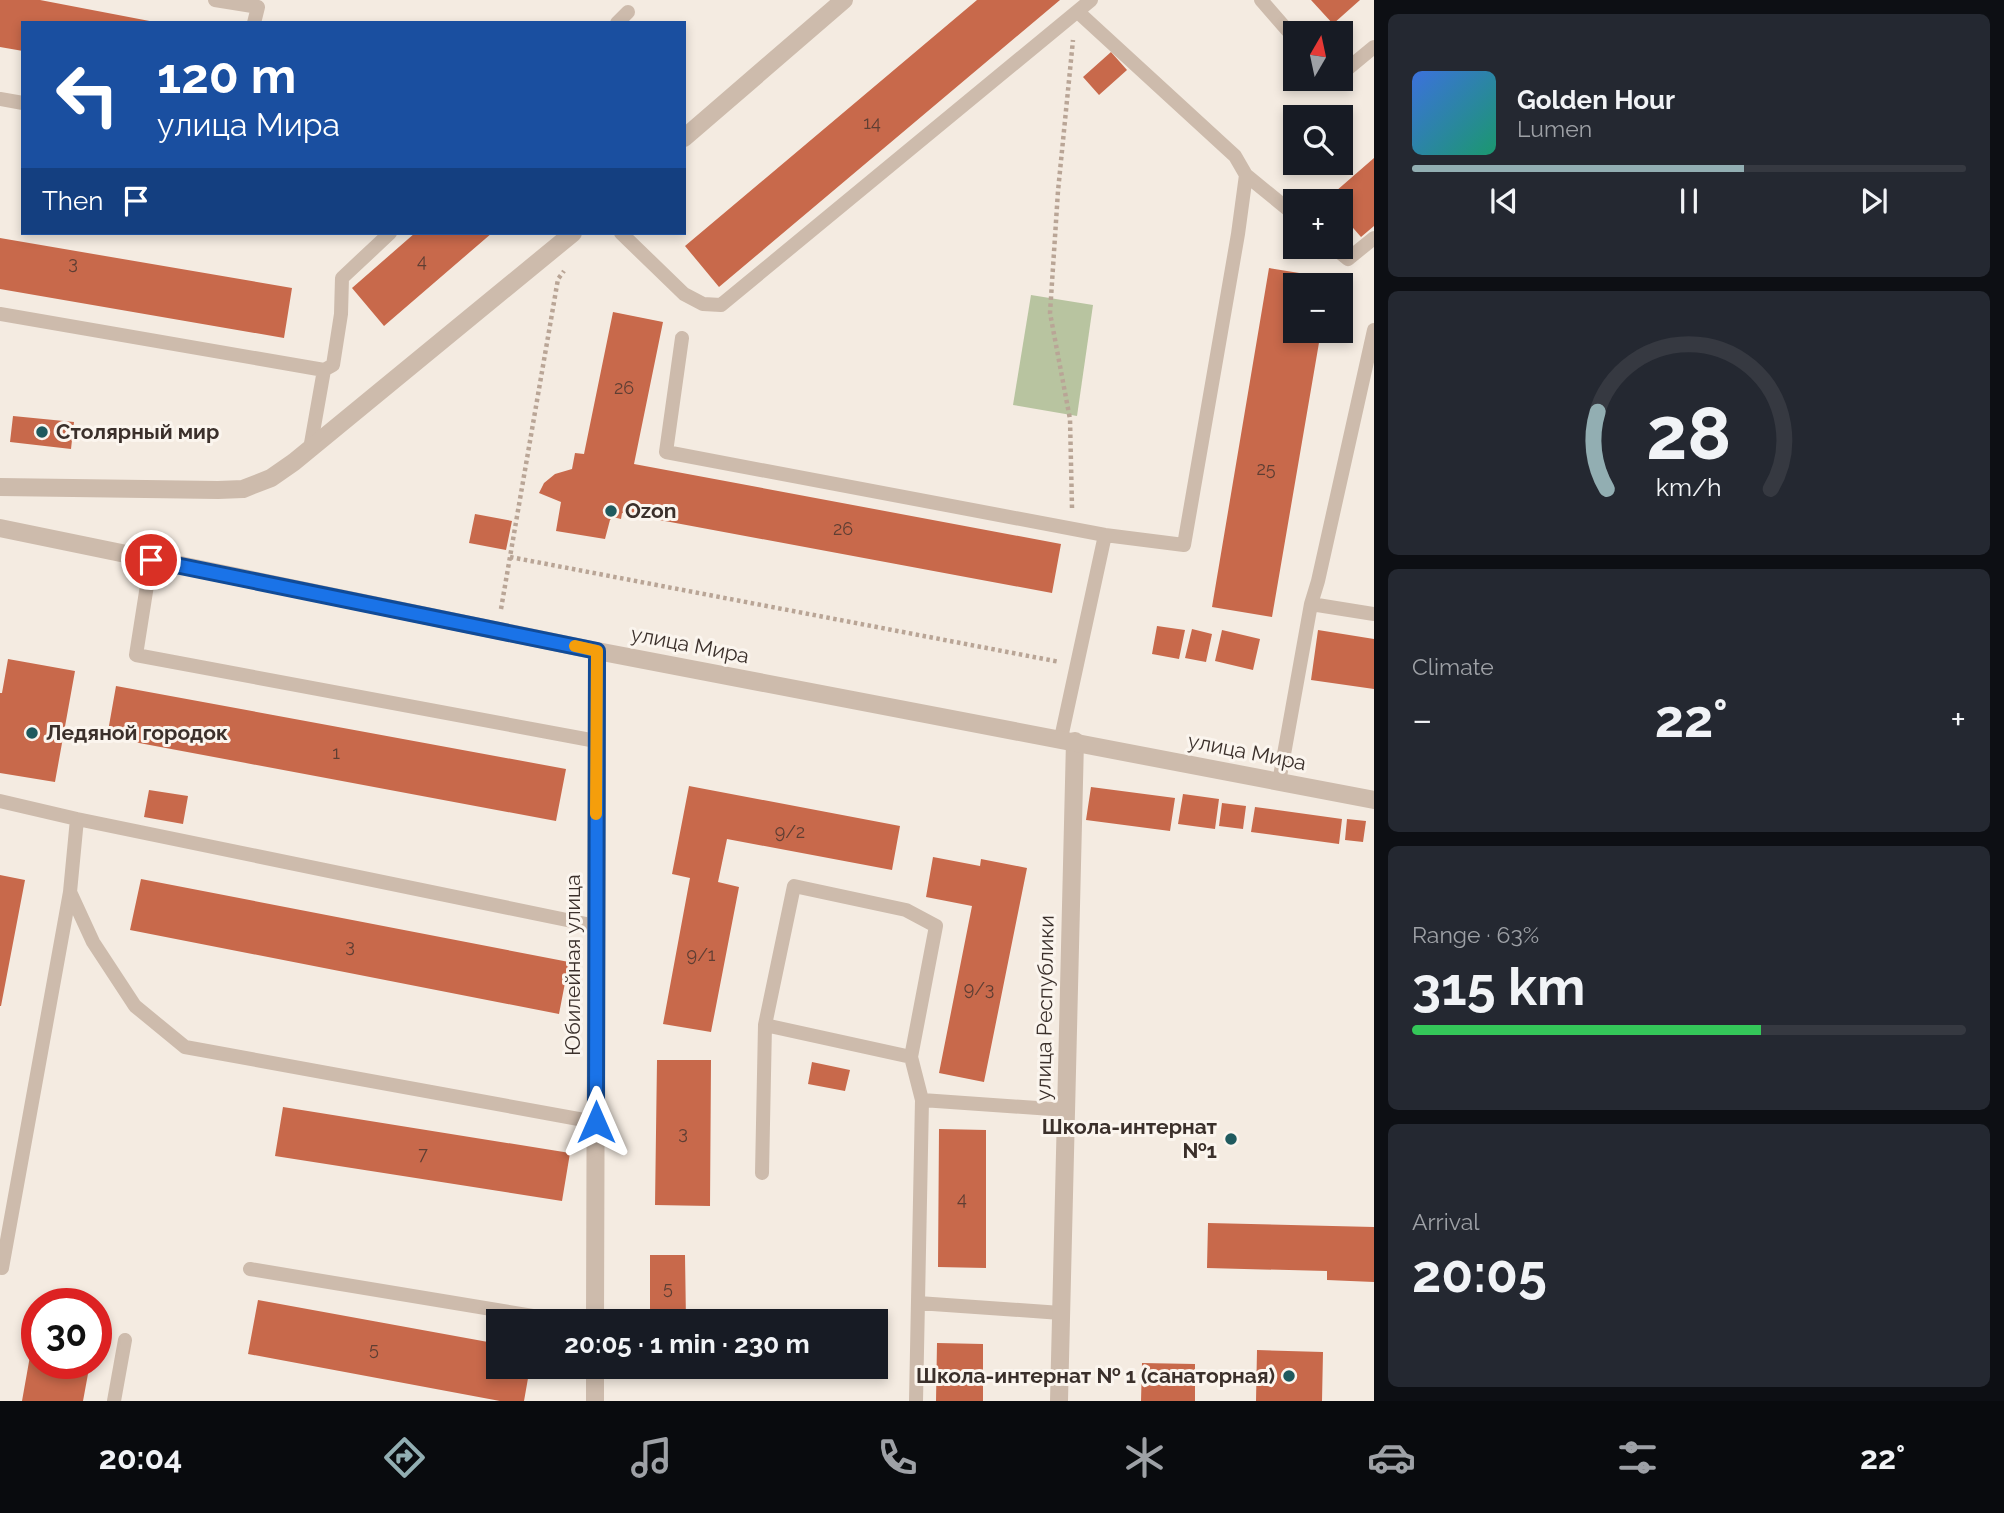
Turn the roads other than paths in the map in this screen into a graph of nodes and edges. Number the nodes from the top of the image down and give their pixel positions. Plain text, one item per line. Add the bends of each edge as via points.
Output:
1 (215, 0) edge
2 (1091, 0) edge
3 (1261, 0) edge
4 (840, 1) edge
5 (1078, 12) junction
6 (254, 21) edge
7 (1283, 25) edge
8 (1374, 47) edge
9 (1353, 64) edge
10 (0, 99) edge
11 (21, 103) edge
12 (686, 136) edge
13 (1246, 175) junction
14 (1283, 205) edge
15 (388, 235) edge
16 (571, 235) edge
17 (623, 235) edge
18 (1374, 238) edge
19 (1353, 255) edge
20 (0, 314) edge
21 (1374, 330) edge
22 (682, 338) dead end
23 (324, 370) junction
24 (310, 449) junction
25 (0, 487) edge
26 (0, 527) edge
27 (1105, 535) junction
28 (151, 560) junction
29 (1311, 604) junction
30 (1374, 614) edge
31 (597, 651) junction
32 (1068, 740) junction
33 (596, 741) junction
34 (1279, 782) junction
35 (1374, 800) edge
36 (0, 801) edge
37 (77, 819) junction
38 (70, 892) junction
39 (596, 926) junction
40 (765, 1025) junction
41 (911, 1057) junction
42 (922, 1100) junction
43 (1066, 1110) junction
44 (596, 1122) junction
45 (762, 1173) dead end
46 (2, 1268) edge
47 (250, 1269) dead end
48 (918, 1303) junction
49 (491, 1309) edge
50 (595, 1309) edge
51 (1061, 1313) junction
52 (125, 1340) dead end
53 (595, 1379) edge
54 (114, 1401) edge
55 (595, 1401) edge
56 (916, 1401) edge
57 (1059, 1401) edge

1 - 6 lane via 258,7
2 - 5 lane
3 - 7 lane
4 - 12 street
5 - 13 lane via 1235,156
5 - 17 lane via 721,305 703,304 684,294
8 - 9 lane
10 - 11 lane
13 - 14 lane
13 - 27 lane via 1184,545
15 - 23 lane via 342,278 333,365
16 - 24 street
18 - 19 lane
20 - 23 lane
21 - 29 lane
22 - 27 lane via 666,452
23 - 24 lane
24 - 25 street via 271,478 243,489
26 - 28 street, улица Мира
27 - 32 lane via 1077,665
28 - 31 street, улица Мира
28 - 33 lane via 136,655
29 - 30 lane
29 - 34 lane
31 - 32 street, улица Мира
31 - 33 street, Юбилейная улица
32 - 34 street, улица Мира
32 - 43 street, улица Республики
33 - 39 street, Юбилейная улица
34 - 35 street, улица Мира
36 - 37 lane
37 - 38 lane
37 - 39 lane
38 - 44 lane via 93,942 135,1006 185,1046
38 - 46 lane
39 - 44 street, Юбилейная улица
40 - 41 lane
40 - 41 lane via 794,886 906,911 936,926
40 - 45 lane
41 - 42 lane
42 - 43 lane
42 - 48 lane
43 - 51 street, улица Республики
44 - 50 street, Юбилейная улица
47 - 49 lane
48 - 51 lane
48 - 56 lane
51 - 57 street, улица Республики
52 - 54 lane
53 - 55 street

